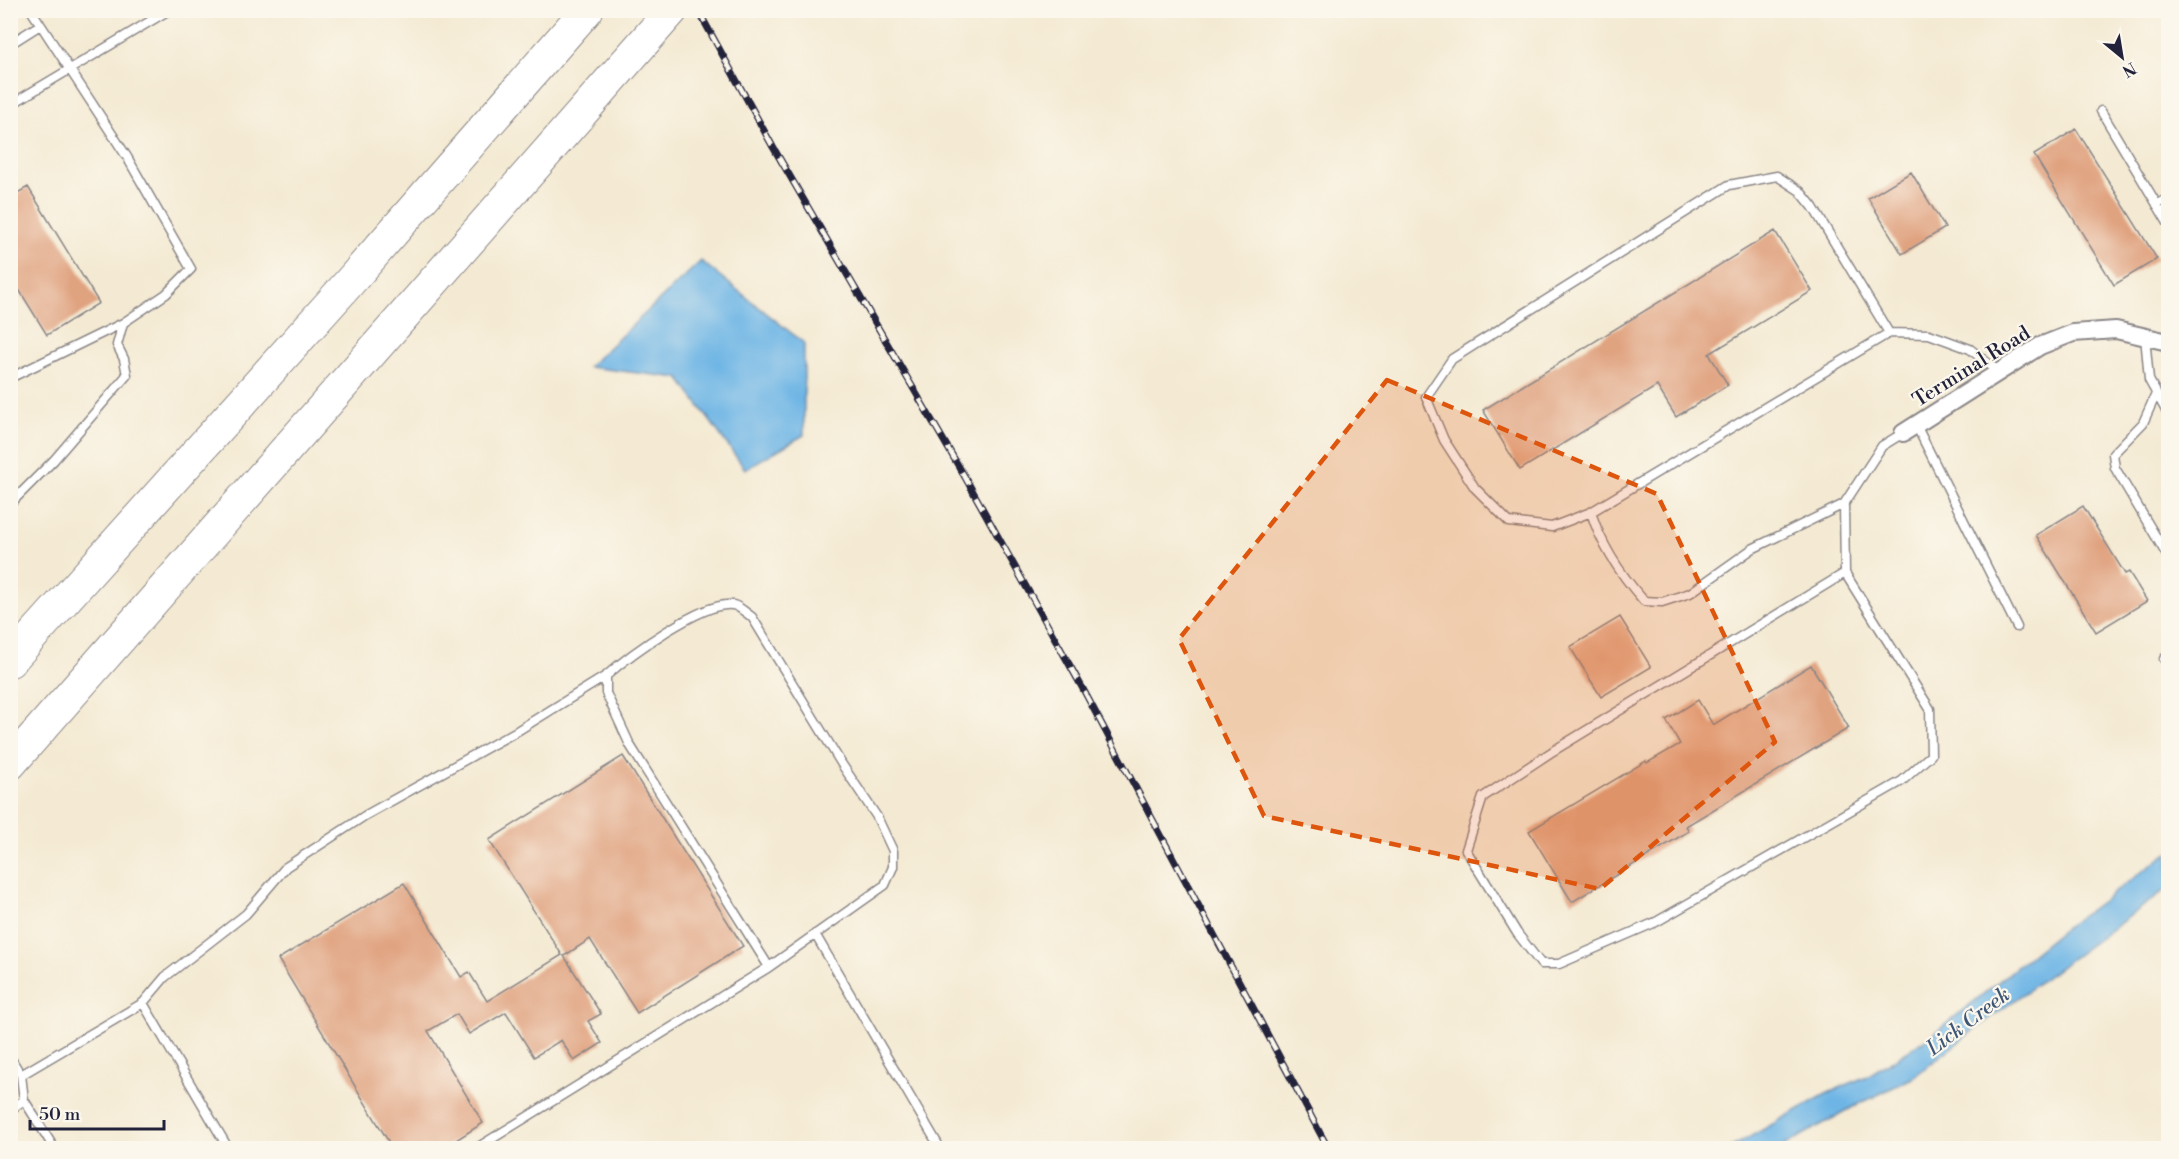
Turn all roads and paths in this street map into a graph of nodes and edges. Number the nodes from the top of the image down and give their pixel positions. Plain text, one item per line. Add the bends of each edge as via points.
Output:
1 (30, 10) edge
2 (169, 10) edge
3 (587, 10) edge
4 (672, 10) edge
5 (40, 26) junction
6 (10, 44) edge
7 (70, 69) junction
8 (10, 105) edge
9 (2101, 111) dead end
10 (2169, 198) edge
11 (2157, 205) junction
12 (2169, 223) edge
13 (123, 323) junction
14 (1889, 333) junction
15 (2145, 336) junction
16 (2169, 342) edge
17 (1999, 372) junction
18 (10, 378) edge
19 (2156, 394) junction
20 (2169, 414) edge
21 (1910, 429) junction
22 (10, 504) edge
23 (1844, 504) junction
24 (1591, 512) junction
25 (2169, 557) edge
26 (1845, 573) junction
27 (2017, 627) dead end
28 (10, 661) edge
29 (606, 676) junction
30 (10, 764) edge
31 (815, 934) junction
32 (770, 967) junction
33 (144, 1003) junction
34 (10, 1057) edge
35 (21, 1075) junction
36 (24, 1100) junction
37 (10, 1110) edge
38 (54, 1149) edge
39 (228, 1149) edge
40 (477, 1149) edge
41 (940, 1149) edge

1 - 5 lane
2 - 7 lane
3 - 28 highway
4 - 30 highway
5 - 6 lane
5 - 7 lane
7 - 8 lane
7 - 13 lane via 127,157 190,269 166,294
9 - 11 lane
10 - 11 lane
11 - 12 lane
13 - 18 lane
13 - 22 lane via 117,345 127,375 54,460
14 - 17 lane via 1929,334 1970,349
14 - 24 lane
14 - 24 lane via 1800,191 1777,176 1729,185 1452,359 1426,397 1444,440 1475,488 1509,522 1552,527
15 - 16 street, Terminal Road
15 - 17 street, Terminal Road via 2116,330 2073,333 2040,346
15 - 19 lane via 2149,380
17 - 21 street, Terminal Road
19 - 20 lane
19 - 25 lane via 2143,423 2112,454 2115,468
21 - 23 lane via 1882,446
21 - 27 lane
23 - 24 lane via 1752,549 1690,593 1662,602 1644,601 1625,580 1597,531
23 - 26 lane
26 - 26 lane via 1484,797 1466,850 1517,933 1541,964 1559,964 1656,922 1902,781 1931,755 1930,709
29 - 31 lane via 677,626 720,604 735,605 752,617 877,817 892,850 892,867 885,885
29 - 32 lane via 606,693 630,745
29 - 33 lane via 366,815 286,867 246,914 165,977
31 - 32 lane
31 - 41 lane
32 - 40 lane
33 - 35 lane
33 - 39 lane
34 - 35 lane
35 - 36 lane
36 - 37 lane
36 - 38 lane

